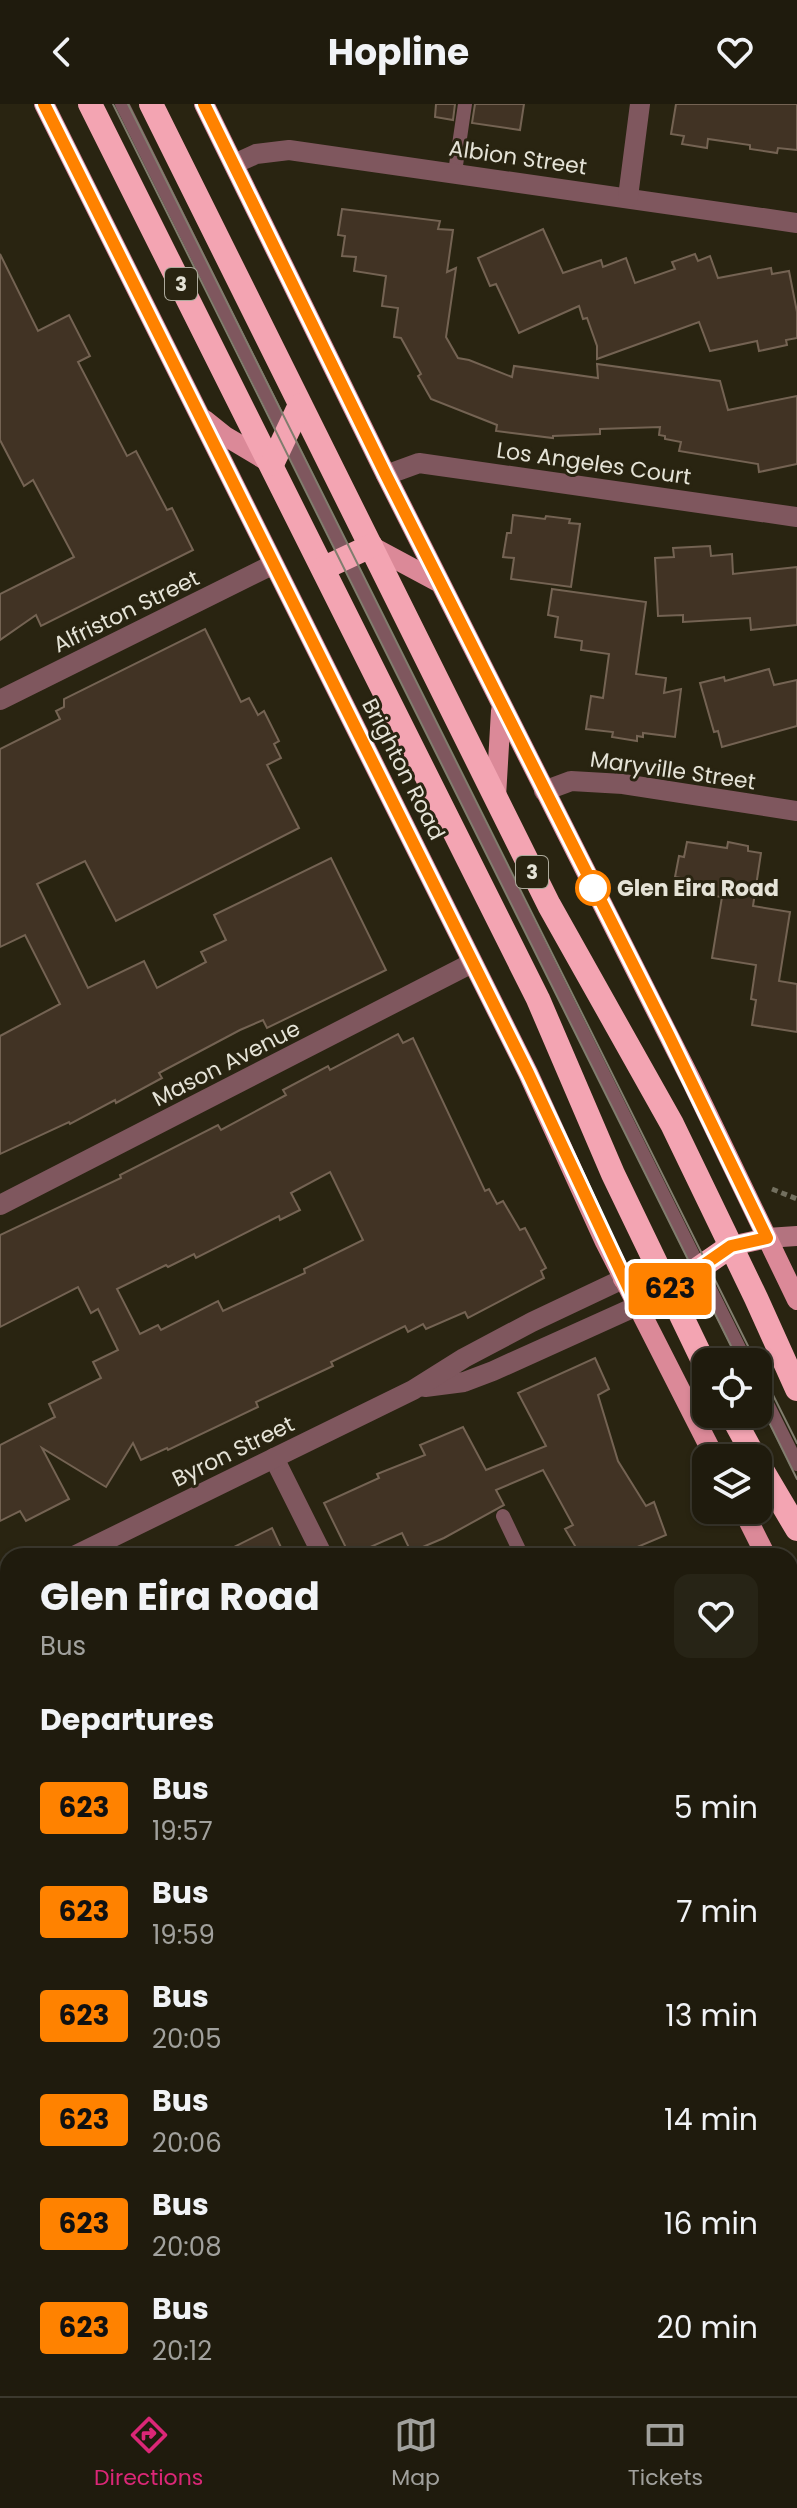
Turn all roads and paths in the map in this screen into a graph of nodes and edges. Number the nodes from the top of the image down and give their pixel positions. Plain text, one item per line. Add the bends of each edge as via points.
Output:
1 (44, 104) edge
2 (90, 104) edge
3 (122, 104) edge
4 (151, 104) edge
5 (204, 104) edge
6 (465, 104) edge
7 (640, 104) edge
8 (234, 164) junction
9 (455, 172) junction
10 (628, 197) junction
11 (797, 223) edge
12 (300, 405) junction
13 (199, 413) junction
14 (286, 435) junction
15 (272, 464) junction
16 (386, 475) junction
17 (797, 517) edge
18 (371, 546) junction
19 (346, 558) junction
20 (272, 565) junction
21 (324, 568) junction
22 (440, 583) junction
23 (0, 700) edge
24 (501, 707) junction
25 (544, 791) junction
26 (496, 797) junction
27 (797, 811) edge
28 (472, 963) junction
29 (772, 1189) dead end
30 (797, 1199) edge
31 (0, 1205) edge
32 (797, 1236) edge
33 (767, 1238) junction
34 (731, 1246) junction
35 (697, 1262) junction
36 (658, 1266) junction
37 (623, 1279) junction
38 (669, 1289) junction
39 (797, 1300) edge
40 (637, 1306) junction
41 (697, 1348) edge
42 (739, 1348) edge
43 (797, 1389) edge
44 (413, 1390) junction
45 (772, 1414) edge
46 (708, 1444) edge
47 (274, 1458) junction
48 (797, 1464) edge
49 (772, 1486) edge
50 (503, 1516) dead end
51 (750, 1524) edge
52 (797, 1529) edge
53 (90, 1548) edge
54 (319, 1548) edge
55 (518, 1548) edge
56 (762, 1548) edge

1 - 13 main road, Brighton Road
2 - 15 highway, Brighton Road / 3
3 - 14 lane
4 - 12 highway, 3
5 - 8 main road
6 - 9 lane
7 - 10 street
8 - 9 street, Albion Street via 256,154 289,150
8 - 16 main road
9 - 10 street, Albion Street
10 - 11 street, Albion Street
12 - 14 highway
12 - 18 highway, 3
13 - 15 main road
13 - 20 main road, Brighton Road
14 - 15 highway
14 - 19 lane
15 - 21 highway, Brighton Road / 3
16 - 17 street, Los Angeles Court via 419,463
16 - 22 main road
18 - 19 highway
18 - 22 main road
18 - 26 highway, 3
19 - 21 highway
19 - 35 lane
20 - 23 street, Alfriston Street
20 - 28 main road, Brighton Road
21 - 36 highway, Brighton Road / 3 via 538,999
22 - 24 main road
24 - 25 main road
24 - 26 main road
25 - 27 street, Maryville Street via 571,781 623,784
25 - 33 main road
26 - 34 highway, 3 via 570,947 672,1124
28 - 31 street, Mason Avenue
28 - 37 main road, Brighton Road
29 - 30 path
32 - 33 main road
33 - 34 main road
33 - 39 main road
34 - 35 highway
34 - 43 highway, 3
35 - 36 highway
35 - 38 highway
35 - 42 lane
36 - 37 main road, Byron Street
36 - 38 highway, Brighton Road / 3
37 - 40 main road, Brighton Road
37 - 44 street, Byron Street via 473,1353
38 - 40 main road, Byron Street
38 - 41 highway, Brighton Road / 3
40 - 44 street, Byron Street via 483,1375
40 - 46 main road, Brighton Road
44 - 47 street, Byron Street
45 - 48 lane
47 - 53 street, Byron Street
47 - 54 street
49 - 52 highway
50 - 55 lane
51 - 56 main road

